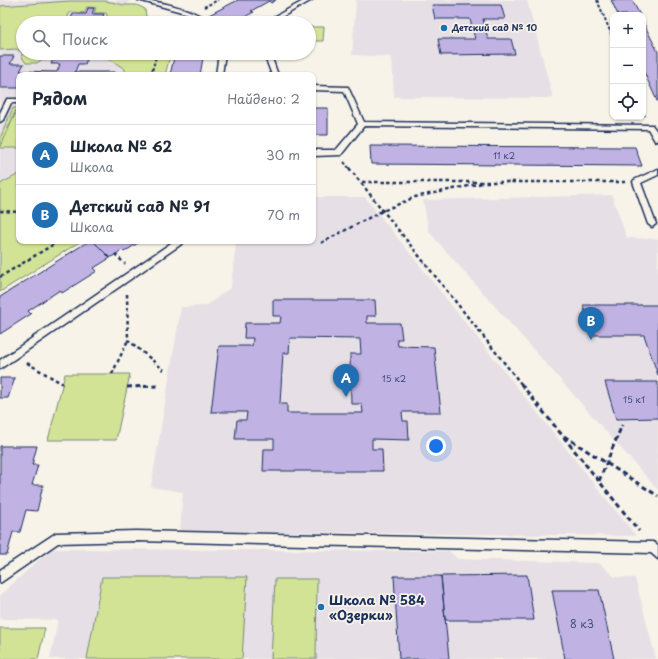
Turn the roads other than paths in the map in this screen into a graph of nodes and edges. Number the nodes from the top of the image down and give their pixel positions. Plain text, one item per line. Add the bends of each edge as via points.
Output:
1 (140, 0) edge
2 (310, 0) edge
3 (195, 16) edge
4 (279, 16) edge
5 (221, 60) edge
6 (269, 60) edge
7 (219, 72) edge
8 (274, 72) edge
9 (316, 88) edge
10 (16, 101) edge
11 (0, 120) edge
12 (362, 124) junction
13 (658, 139) edge
14 (316, 153) edge
15 (658, 172) edge
16 (652, 224) dead end
17 (176, 244) edge
18 (0, 365) edge
19 (655, 550) edge
20 (0, 577) edge

1 - 3 lane
2 - 4 lane
5 - 7 lane
6 - 8 lane
9 - 12 lane via 346,89
10 - 11 lane via 9,101
12 - 13 lane via 650,128
12 - 14 lane via 338,153
15 - 16 lane via 637,182
17 - 18 lane
19 - 20 lane via 136,536 56,538

